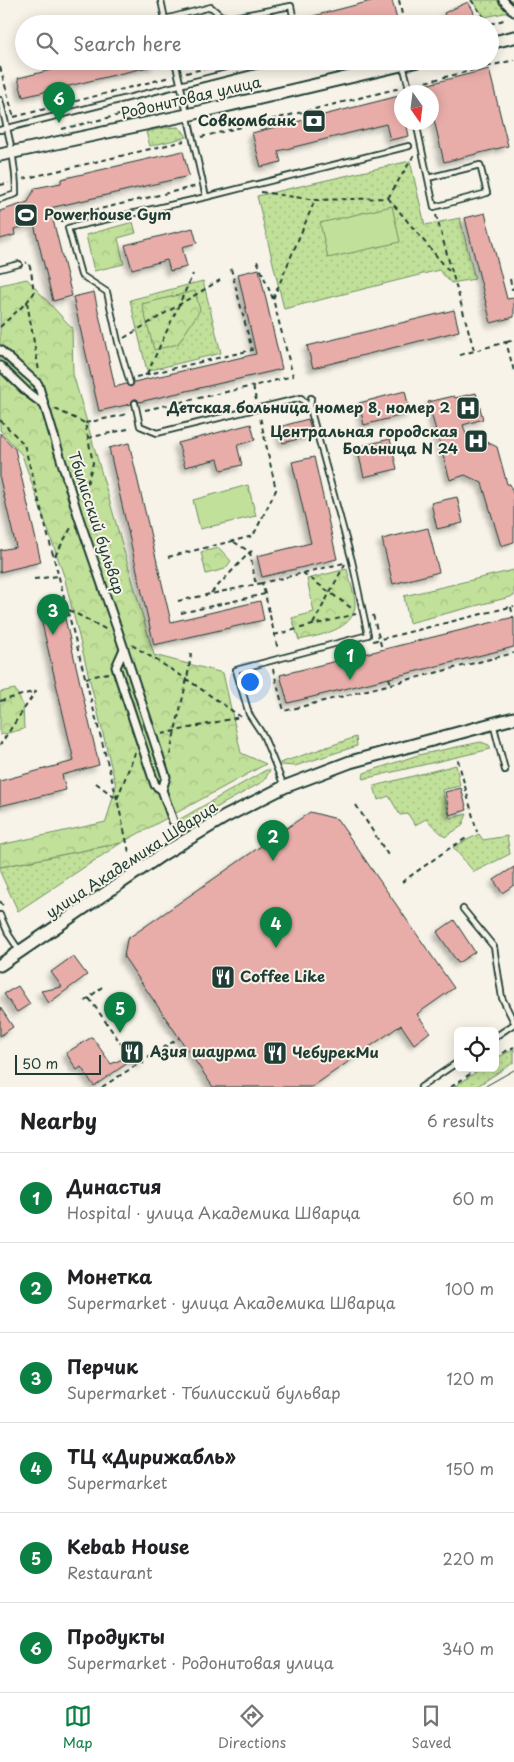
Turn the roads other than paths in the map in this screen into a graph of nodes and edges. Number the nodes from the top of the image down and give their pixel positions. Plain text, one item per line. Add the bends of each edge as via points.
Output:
1 (161, 0) edge
2 (503, 0) edge
3 (514, 12) edge
4 (164, 15) edge
5 (187, 15) edge
6 (220, 15) edge
7 (244, 15) edge
8 (293, 15) edge
9 (514, 37) edge
10 (499, 41) edge
11 (177, 70) edge
12 (238, 70) edge
13 (381, 70) edge
14 (404, 70) edge
15 (180, 84) junction
16 (408, 85) edge
17 (0, 100) edge
18 (187, 115) junction
19 (7, 128) junction
20 (0, 130) edge
21 (417, 130) edge
22 (408, 146) dead end
23 (13, 152) junction
24 (0, 155) edge
25 (428, 178) junction
26 (206, 197) junction
27 (0, 198) edge
28 (19, 264) road end
29 (0, 269) edge
30 (0, 350) edge
31 (0, 366) edge
32 (130, 381) road end
33 (311, 398) dead end
34 (136, 403) dead end
35 (43, 404) junction
36 (310, 408) junction
37 (124, 649) junction
38 (514, 718) edge
39 (493, 723) junction
40 (505, 770) dead end
41 (284, 787) junction
42 (162, 790) junction
43 (173, 821) dead end
44 (463, 909) dead end
45 (0, 915) edge
46 (20, 951) junction
47 (0, 965) edge
48 (514, 1023) edge
49 (499, 1034) edge
50 (454, 1065) edge
51 (421, 1087) edge

1 - 4 lane
2 - 3 street
5 - 6 lane via 211,7
7 - 8 lane via 291,6
9 - 10 street
11 - 15 lane
12 - 15 lane
13 - 18 street, Родонитовая улица
14 - 16 lane
15 - 18 lane
15 - 19 lane
17 - 19 lane
18 - 23 street, Родонитовая улица
18 - 26 lane
19 - 20 lane
19 - 23 lane
21 - 25 lane
22 - 26 lane
23 - 24 street, Родонитовая улица
23 - 27 lane via 16,194
25 - 25 lane via 480,165 487,194 434,207
26 - 32 lane via 68,228 81,275 107,292
28 - 29 lane
30 - 35 street, Тбилисский бульвар via 38,384
31 - 35 street
33 - 36 lane
34 - 36 lane via 140,426 157,433 301,398
35 - 37 street, Тбилисский бульвар
36 - 41 lane via 352,561 368,635 236,670 249,714 263,736
37 - 42 street, Тбилисский бульвар via 166,778
37 - 42 street, Тбилисский бульвар via 116,667 155,785
38 - 39 street, улица Академика Шварца
39 - 40 lane
39 - 41 street, улица Академика Шварца via 350,762
41 - 46 street, улица Академика Шварца via 162,854
42 - 43 street, Тбилисский бульвар
44 - 48 lane via 494,947 502,998
45 - 46 lane
46 - 47 street, улица Академика Шварца
48 - 49 lane
50 - 51 lane

